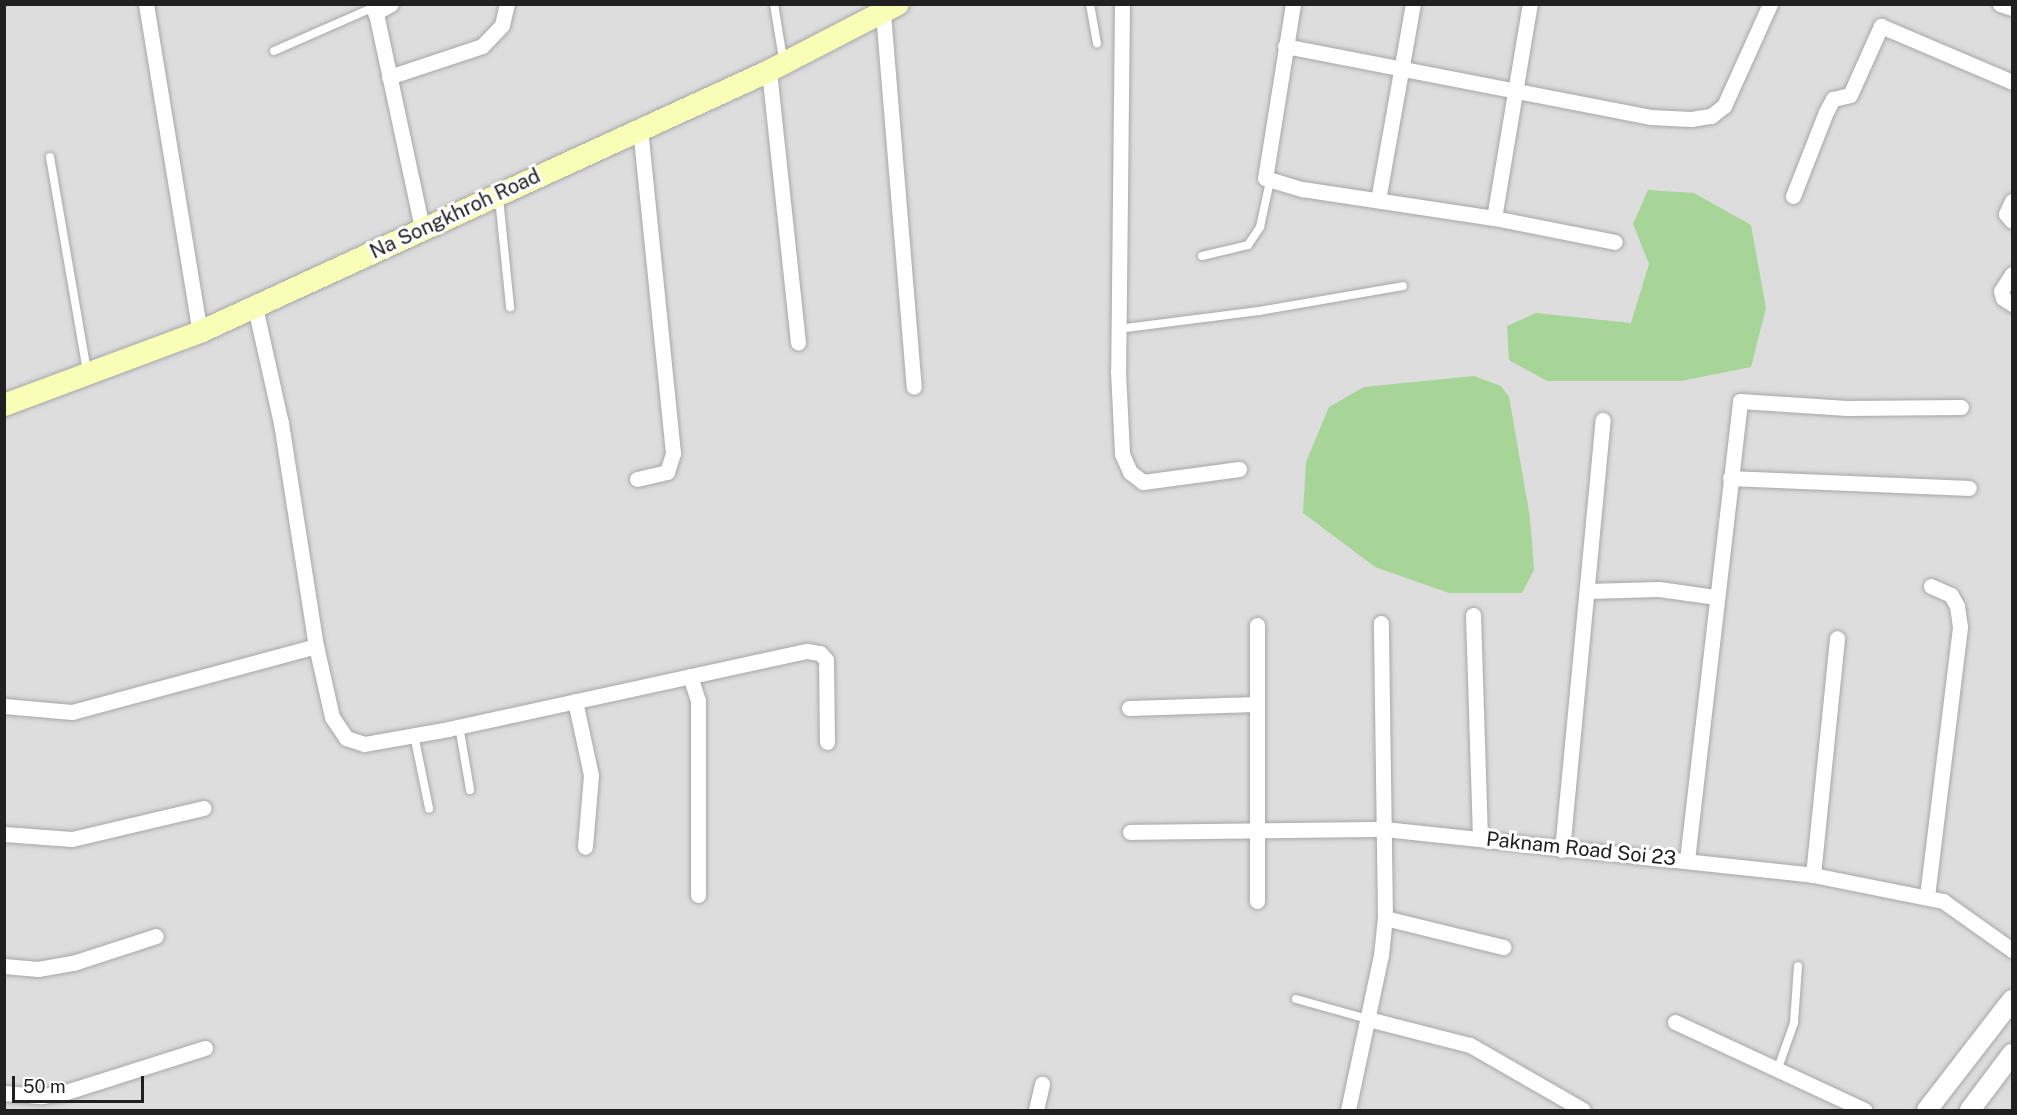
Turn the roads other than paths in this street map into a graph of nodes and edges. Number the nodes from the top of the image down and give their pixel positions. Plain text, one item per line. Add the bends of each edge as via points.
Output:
1 (146, 4) edge
2 (391, 4) edge
3 (507, 4) edge
4 (774, 4) edge
5 (1090, 4) edge
6 (1122, 4) edge
7 (1293, 4) edge
8 (1413, 4) edge
9 (1530, 4) edge
10 (1770, 4) edge
11 (2000, 4) edge
12 (374, 8) edge
13 (890, 8) edge
14 (2013, 8) edge
15 (1096, 43) dead end
16 (1286, 46) junction
17 (274, 51) dead end
18 (776, 67) junction
19 (1402, 69) junction
20 (389, 77) junction
21 (2013, 82) edge
22 (1517, 89) junction
23 (640, 129) junction
24 (50, 157) dead end
25 (1270, 181) junction
26 (498, 193) junction
27 (1793, 196) dead end
28 (1378, 200) junction
29 (2013, 201) edge
30 (1494, 218) junction
31 (2013, 221) edge
32 (422, 228) junction
33 (1615, 242) dead end
34 (1202, 256) dead end
35 (2013, 274) edge
36 (1403, 286) dead end
37 (2013, 304) edge
38 (255, 307) junction
39 (510, 307) dead end
40 (1118, 329) junction
41 (200, 332) junction
42 (798, 342) dead end
43 (88, 377) junction
44 (914, 387) dead end
45 (4, 405) edge
46 (1961, 407) dead end
47 (1603, 420) dead end
48 (1239, 469) dead end
49 (1730, 478) junction
50 (637, 479) dead end
51 (1969, 488) dead end
52 (1931, 586) dead end
53 (1587, 591) junction
54 (1716, 597) junction
55 (1473, 615) dead end
56 (1382, 623) dead end
57 (1257, 625) dead end
58 (1837, 638) dead end
59 (316, 646) junction
60 (690, 676) junction
61 (575, 701) junction
62 (1256, 704) junction
63 (4, 706) edge
64 (1130, 708) dead end
65 (459, 726) junction
66 (414, 735) junction
67 (826, 742) dead end
68 (470, 790) dead end
69 (203, 808) dead end
70 (429, 808) dead end
71 (1257, 829) junction
72 (1385, 829) junction
73 (1130, 832) dead end
74 (4, 834) edge
75 (1480, 838) junction
76 (585, 847) dead end
77 (1562, 850) junction
78 (1687, 860) junction
79 (1813, 875) junction
80 (699, 895) dead end
81 (1927, 896) junction
82 (1257, 901) dead end
83 (1385, 918) junction
84 (156, 936) dead end
85 (1503, 947) dead end
86 (2013, 950) edge
87 (4, 966) edge
88 (1798, 966) dead end
89 (1296, 999) dead end
90 (2013, 1000) edge
91 (1368, 1019) junction
92 (1675, 1022) dead end
93 (205, 1048) dead end
94 (2013, 1054) edge
95 (1778, 1068) junction
96 (1042, 1084) dead end
97 (4, 1093) edge
98 (1036, 1110) edge
99 (1348, 1110) edge
100 (1583, 1110) edge
101 (1865, 1110) edge
102 (1927, 1110) edge
103 (1970, 1110) edge

1 - 41 street
2 - 12 street
3 - 20 street via 502,25 482,46
4 - 18 lane
5 - 15 lane
6 - 40 street
7 - 16 street
8 - 19 street
9 - 22 street
10 - 22 street via 1724,106 1711,116 1650,117
11 - 14 street
12 - 17 lane
12 - 20 street
13 - 18 main road, Na Songkhroh Road
13 - 44 street
16 - 19 street
16 - 25 street via 1263,172
18 - 23 main road, Na Songkhroh Road
18 - 42 street
19 - 22 street
19 - 28 street
20 - 32 street
21 - 27 street via 1881,26 1850,95 1833,99 1826,112
22 - 30 street
23 - 26 main road, Na Songkhroh Road
23 - 50 street via 673,453 667,472
24 - 43 lane
25 - 28 street
25 - 34 lane via 1260,227 1248,246
26 - 32 main road, Na Songkhroh Road
26 - 39 lane
28 - 30 street
29 - 31 street via 2006,214
30 - 33 street
32 - 38 main road, Na Songkhroh Road
35 - 37 street via 2001,291 2003,298
36 - 40 lane via 1259,311
38 - 41 main road, Na Songkhroh Road
38 - 59 street via 281,423
40 - 48 street via 1119,442 1130,472 1143,482 1156,483
41 - 43 main road, Na Songkhroh Road
43 - 45 main road, Na Songkhroh Road
46 - 49 street via 1847,408 1745,399 1738,407
47 - 53 street
49 - 51 street
49 - 54 street
52 - 81 street via 1951,596 1960,627
53 - 54 street via 1659,589
53 - 77 street
54 - 78 street
55 - 75 street
56 - 72 street
57 - 62 street
58 - 79 street
59 - 63 street via 72,712
59 - 66 street via 332,717 346,738 364,744
60 - 61 street
60 - 67 street via 780,654 820,653 826,660
60 - 80 street via 698,702
61 - 65 street
61 - 76 street via 591,775
62 - 64 street
62 - 71 street
65 - 66 street
65 - 68 lane
66 - 70 lane
69 - 74 street via 72,838
71 - 72 street, Paknam Road Soi 23
71 - 73 street, Paknam Road Soi 23
71 - 82 street
72 - 75 street, Paknam Road Soi 23
72 - 83 street
75 - 77 street, Paknam Road Soi 23
77 - 78 street, Paknam Road Soi 23
78 - 79 street, Paknam Road Soi 23
79 - 81 street, Paknam Road Soi 23
81 - 86 street, Paknam Road Soi 23 via 1954,906
83 - 85 street
83 - 91 street
84 - 87 street via 73,963 38,969
88 - 95 lane via 1794,1023
89 - 91 lane
90 - 102 street
91 - 99 street
91 - 100 street via 1470,1045
92 - 95 street
93 - 97 street via 63,1093
94 - 103 street
95 - 101 street
96 - 98 street

